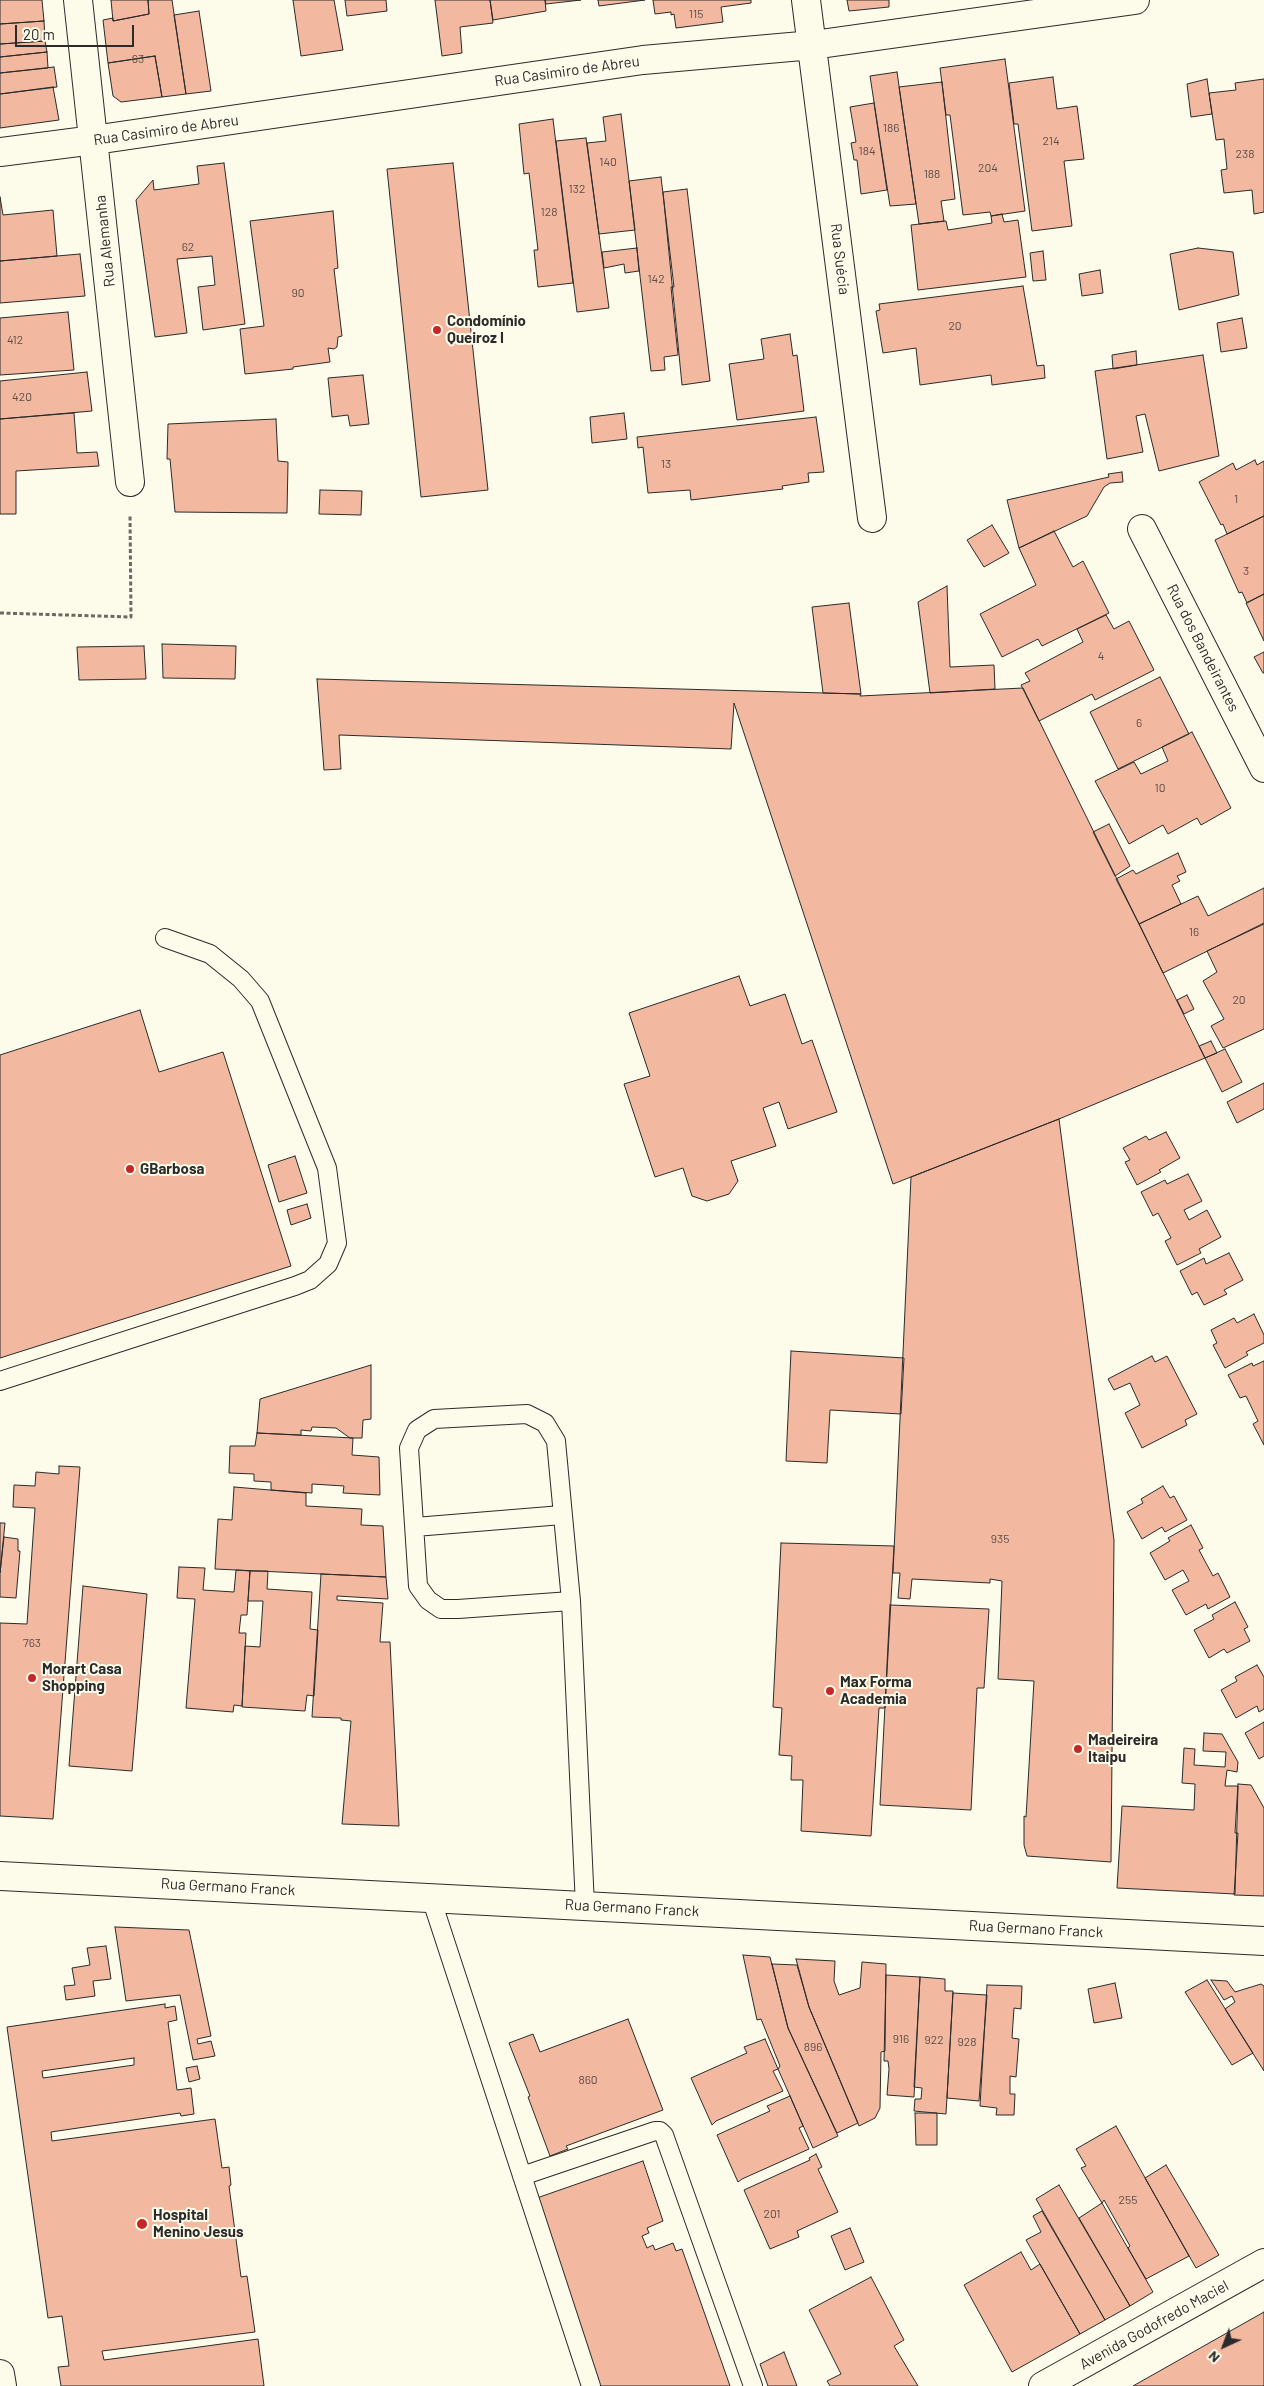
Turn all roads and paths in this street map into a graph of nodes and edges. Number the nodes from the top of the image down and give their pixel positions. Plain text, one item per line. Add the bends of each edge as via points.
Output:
1 (78, 0) edge
2 (806, 0) edge
3 (1135, 0) edge
4 (813, 45) junction
5 (94, 140) junction
6 (0, 152) edge
7 (130, 482) joint
8 (872, 518) dead end
9 (1142, 530) dead end
10 (0, 613) edge
11 (1264, 768) edge
12 (165, 938) dead end
13 (0, 1381) edge
14 (562, 1515) junction
15 (415, 1527) junction
16 (570, 1601) junction
17 (0, 1876) edge
18 (431, 1898) junction
19 (585, 1906) junction
20 (1264, 1942) edge
21 (522, 2176) junction
22 (1264, 2263) edge
23 (0, 2374) edge
24 (2, 2386) edge
25 (591, 2386) edge
26 (753, 2386) edge
27 (1043, 2386) edge

1 - 5 street, Rua Alemanha
2 - 4 street, Rua Suécia
3 - 4 street, Rua Casimiro de Abreu
4 - 5 street, Rua Casimiro de Abreu via 643,60
4 - 8 street, Rua Suécia
5 - 6 street, Rua Casimiro de Abreu
5 - 7 street, Rua Alemanha
7 - 10 path via 131,617
9 - 11 street, Rua dos Bandeirantes
12 - 13 lane via 210,954 241,979 260,1001 327,1168 338,1243 328,1264 310,1280
14 - 15 lane
14 - 15 lane via 556,1441 545,1423 527,1414 434,1419 417,1430 409,1448
14 - 16 lane
15 - 16 lane via 418,1586 428,1600 441,1609
16 - 19 lane
17 - 18 street, Rua Germano Franck
18 - 19 street, Rua Germano Franck
18 - 21 lane
19 - 20 street, Rua Germano Franck
21 - 25 lane
21 - 26 lane via 660,2131
22 - 27 street, Avenida Godofredo Maciel
23 - 24 street

